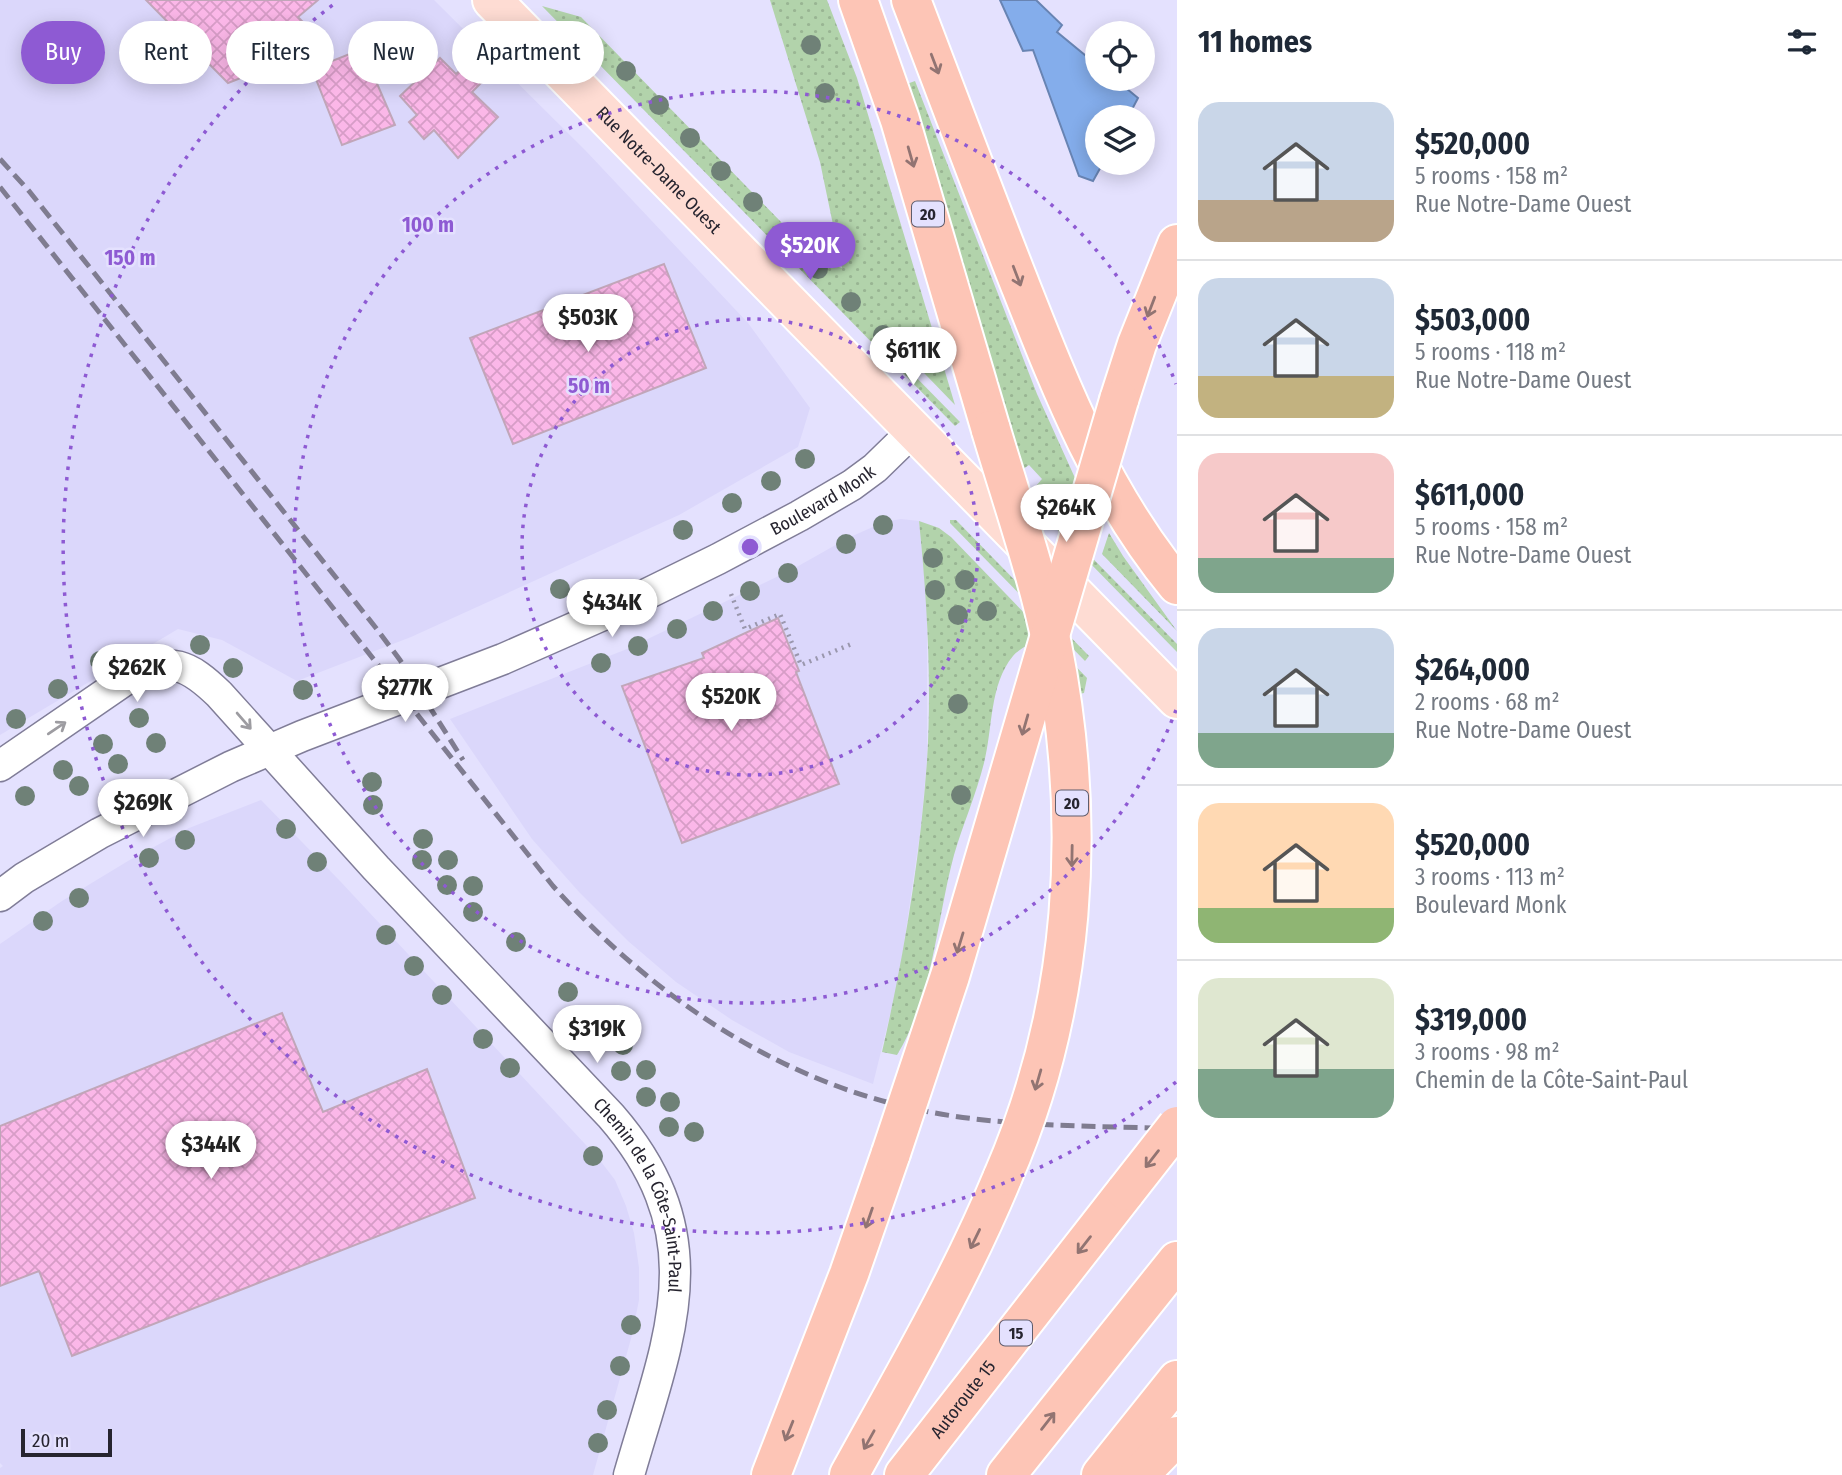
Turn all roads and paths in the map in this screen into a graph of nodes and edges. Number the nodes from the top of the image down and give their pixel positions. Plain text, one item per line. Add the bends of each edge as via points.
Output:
1 (492, 0) edge
2 (858, 0) edge
3 (911, 0) edge
4 (1177, 244) edge
5 (914, 430) junction
6 (1177, 585) edge
7 (731, 594) dead end
8 (854, 643) dead end
9 (1177, 699) edge
10 (268, 750) junction
11 (0, 766) edge
12 (0, 896) edge
13 (1177, 1126) edge
14 (1177, 1261) edge
15 (1177, 1381) edge
16 (1177, 1436) edge
17 (629, 1475) edge
18 (771, 1475) edge
19 (849, 1475) edge
20 (904, 1475) edge
21 (1006, 1475) edge
22 (1101, 1475) edge
23 (1139, 1475) edge

1 - 5 main road, Rue Notre-Dame Ouest
2 -> 19 highway, 20, bridge via 900,120 1052,643 1066,736 1072,823 1067,940 1059,995 1031,1104 986,1217
3 -> 6 highway via 1084,439 1135,531
4 -> 18 highway, bridge via 1119,400 950,976 849,1275
5 - 9 main road, Rue Notre-Dame Ouest
5 - 10 street, Boulevard Monk via 836,495 645,596 491,664
7 - 8 path via 746,631 780,614 801,665
11 -> 10 street, Chemin de la Côte-Saint-Paul via 131,677 163,664 178,665 204,680
10 - 12 street, Boulevard Monk via 100,833
10 - 17 street, Chemin de la Côte-Saint-Paul via 611,1116 650,1172 668,1215 675,1291 667,1341
13 -> 20 highway, Autoroute 15 / 15, bridge
21 -> 14 highway
15 - 22 highway
16 - 23 highway

